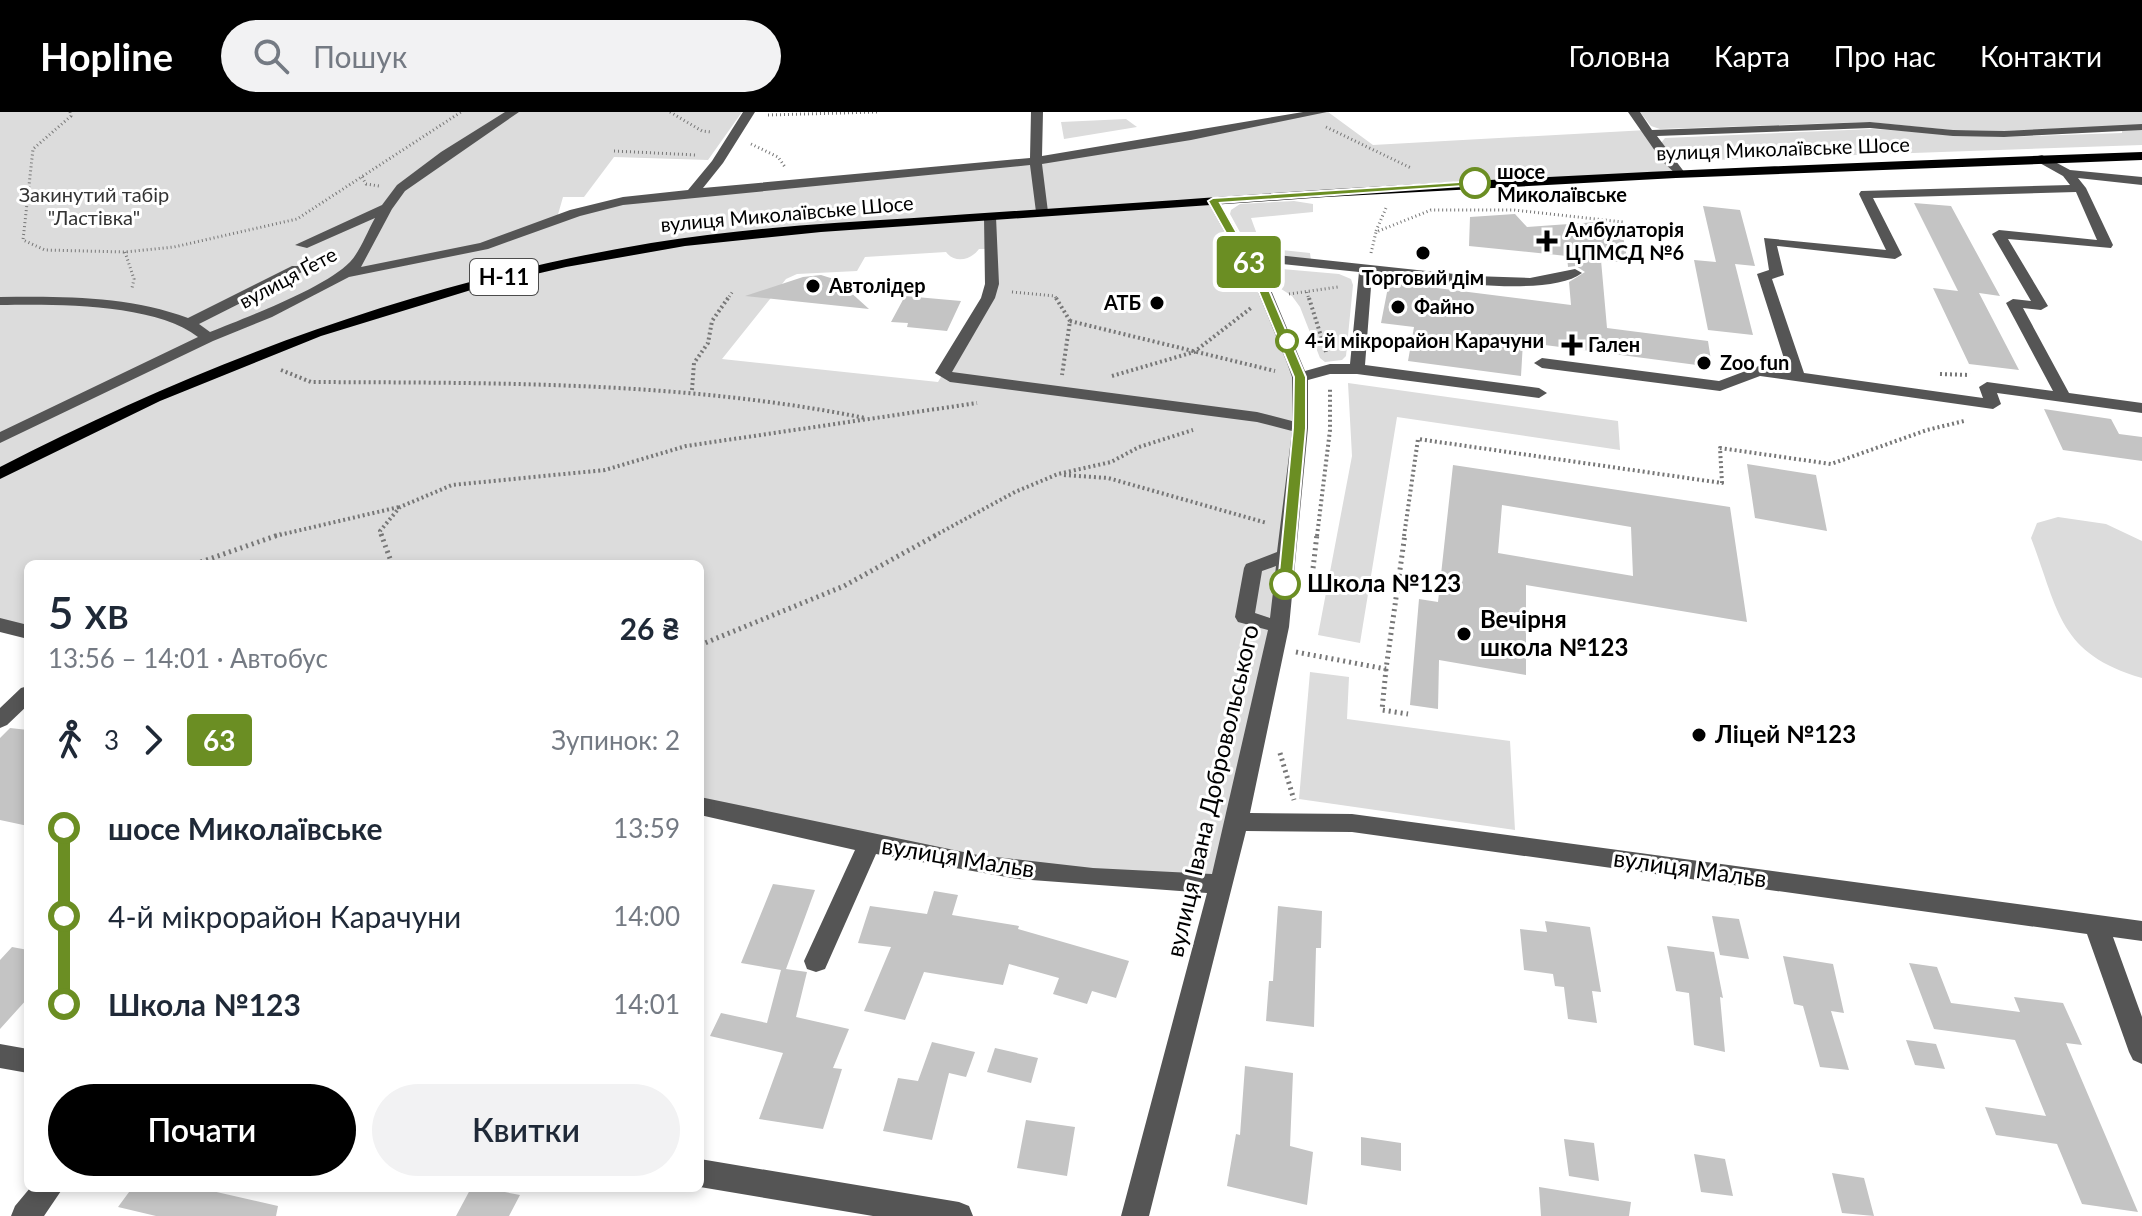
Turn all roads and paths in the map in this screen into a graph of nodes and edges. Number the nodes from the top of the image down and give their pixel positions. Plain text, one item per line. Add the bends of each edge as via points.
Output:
1 (70, 112) edge
2 (461, 112) edge
3 (513, 112) edge
4 (670, 112) edge
5 (877, 112) edge
6 (1037, 112) edge
7 (1321, 112) edge
8 (1634, 112) edge
9 (748, 114) edge
10 (1304, 115) junction
11 (2142, 127) edge
12 (1653, 133) junction
13 (734, 137) junction
14 (614, 151) dead end
15 (2142, 156) edge
16 (721, 157) junction
17 (2042, 159) junction
18 (1036, 161) junction
19 (1417, 170) dead end
20 (1679, 173) junction
21 (2067, 173) junction
22 (820, 180) junction
23 (2142, 181) edge
24 (2080, 188) junction
25 (693, 192) junction
26 (1213, 201) junction
27 (386, 208) junction
28 (1042, 212) junction
29 (1382, 216) dead end
30 (990, 217) junction
31 (1623, 222) dead end
32 (1376, 232) junction
33 (302, 245) dead end
34 (125, 252) junction
35 (1245, 256) junction
36 (297, 269) dead end
37 (1575, 273) dead end
38 (345, 274) junction
39 (1365, 277) junction
40 (989, 290) junction
41 (733, 291) dead end
42 (1266, 296) junction
43 (0, 301) edge
44 (128, 309) junction
45 (1070, 321) junction
46 (189, 323) junction
47 (208, 338) junction
48 (1194, 352) junction
49 (247, 357) junction
50 (1542, 363) dead end
51 (1357, 369) junction
52 (1300, 377) junction
53 (1798, 377) junction
54 (1104, 378) dead end
55 (692, 390) junction
56 (1059, 391) junction
57 (1539, 393) dead end
58 (2064, 398) junction
59 (980, 403) dead end
60 (2142, 408) edge
61 (870, 419) junction
62 (1974, 419) dead end
63 (1205, 428) dead end
64 (1300, 428) junction
65 (0, 438) edge
66 (0, 474) edge
67 (1058, 474) junction
68 (400, 507) junction
69 (1290, 532) junction
70 (1288, 555) junction
71 (207, 560) edge
72 (391, 560) edge
73 (0, 625) edge
74 (24, 631) edge
75 (1277, 638) junction
76 (704, 643) edge
77 (1386, 669) junction
78 (24, 697) edge
79 (1408, 714) dead end
80 (0, 720) edge
81 (704, 807) edge
82 (1237, 822) junction
83 (869, 843) junction
84 (1219, 884) junction
85 (2096, 925) junction
86 (2142, 931) edge
87 (816, 961) dead end
88 (2142, 1052) edge
89 (0, 1056) edge
90 (24, 1060) edge
91 (704, 1174) edge
92 (46, 1192) edge
93 (25, 1216) edge
94 (959, 1216) edge
95 (1135, 1216) edge

1 - 34 path via 33,149 23,240 45,250
2 - 34 path via 297,219 174,247
3 - 27 street, вулиця Ґете via 413,178
4 - 13 path via 702,131
5 - 9 path
6 - 18 street
7 - 10 street
8 - 12 street
9 - 13 street
10 - 18 street
10 - 19 path
11 - 12 street via 2004,134 1870,125
12 - 20 street via 1660,153
13 - 16 street
13 - 22 path via 778,157 786,168
14 - 16 path
15 - 17 main road, вулиця Миколаївське Шосе / Н-11
16 - 25 street
17 - 20 main road, вулиця Миколаївське Шосе / Н-11
17 - 21 street
18 - 22 street
18 - 28 street
20 - 26 main road, вулиця Миколаївське Шосе / Н-11
21 - 23 street
21 - 24 street
22 - 25 street
24 - 53 street via 1865,194 1895,255 1769,241 1777,275 1764,274
24 - 58 street via 2106,245 1999,234 2041,306 2013,303
25 - 38 street via 600,206 483,246
26 - 28 main road, вулиця Миколаївське Шосе / Н-11
26 - 35 street, вулиця Івана Добровольського
27 - 33 street
27 - 38 street, вулиця Ґете via 366,249
28 - 30 main road, вулиця Миколаївське Шосе / Н-11
29 - 32 path
30 - 40 street
30 - 49 main road, вулиця Миколаївське Шосе / Н-11 via 738,235 586,258 414,302
31 - 32 path via 1514,210 1431,210
32 - 39 path
34 - 44 path via 134,279
35 - 39 street
35 - 42 street, вулиця Івана Добровольського
36 - 46 street
37 - 39 street via 1516,281
38 - 47 street, вулиця Ґете
39 - 42 path
39 - 51 street
40 - 45 path via 1055,296
40 - 56 street via 943,373
41 - 55 path via 712,321 708,343 694,363
42 - 48 path
42 - 52 street, вулиця Івана Добровольського
43 - 44 street via 67,300
44 - 46 street
45 - 48 path
45 - 56 path
46 - 47 street
47 - 65 street, вулиця Ґете
48 - 52 path
48 - 54 path
49 - 55 path via 311,382
49 - 66 main road, вулиця Миколаївське Шосе / Н-11 via 146,399
50 - 53 street via 1720,386 1759,371
51 - 52 street
51 - 57 street
52 - 64 street, вулиця Івана Добровольського
53 - 58 street via 1993,404 1987,387
55 - 61 path via 794,402
56 - 64 street via 1257,417
58 - 60 street
59 - 61 path
61 - 68 path via 686,446 605,470 452,485
62 - 77 path via 1831,464 1720,448 1722,483 1418,439
63 - 67 path via 1139,447 1111,462
64 - 69 street, вулиця Івана Добровольського
67 - 69 path via 1108,478
67 - 76 path via 844,586
68 - 71 path via 282,534
68 - 72 path via 380,531
69 - 70 street, вулиця Івана Добровольського
70 - 75 street, вулиця Івана Добровольського
70 - 75 street via 1253,568 1245,617
73 - 74 street
75 - 77 path
75 - 82 street, вулиця Івана Добровольського
77 - 79 path via 1382,710
78 - 80 street
81 - 83 street, вулиця Мальв
82 - 84 street, вулиця Івана Добровольського
82 - 85 street, вулиця Мальв via 1352,823
83 - 84 street, вулиця Мальв via 1014,869
83 - 87 street
84 - 95 street, вулиця Івана Добровольського
85 - 86 street, вулиця Мальв
85 - 88 street
89 - 90 street
91 - 94 street
92 - 93 street

